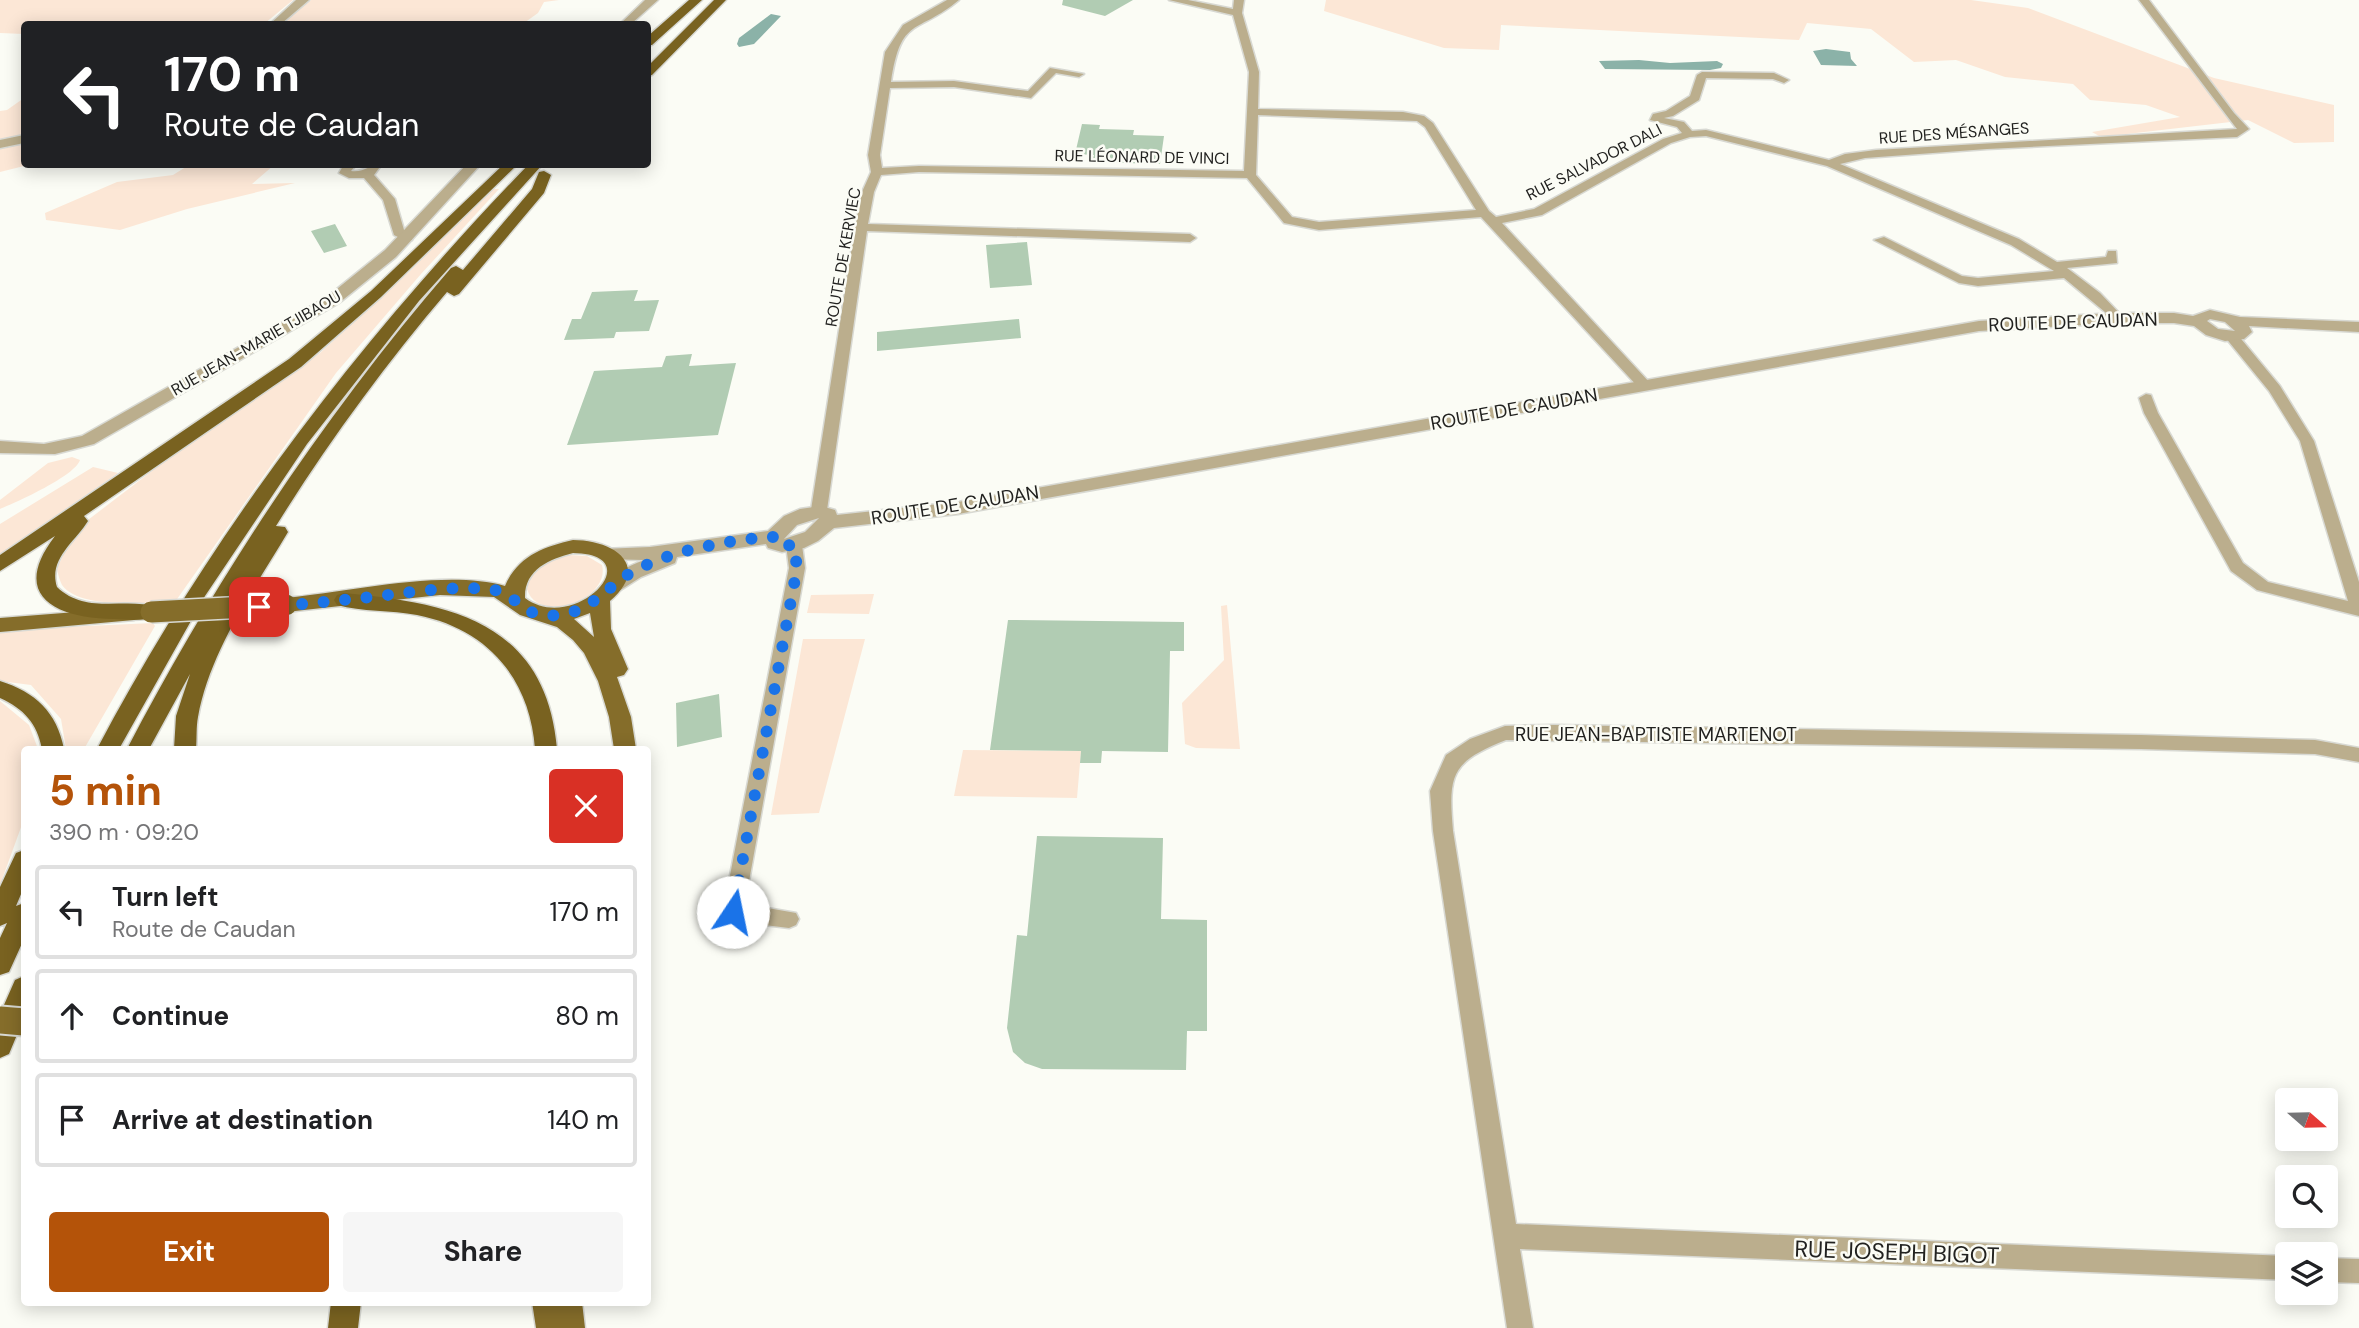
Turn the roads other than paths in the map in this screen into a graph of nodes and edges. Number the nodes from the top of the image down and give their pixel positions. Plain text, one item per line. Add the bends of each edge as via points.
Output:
1 (303, 0) edge
2 (652, 0) edge
3 (696, 0) edge
4 (704, 0) edge
5 (720, 0) edge
6 (954, 0) edge
7 (1174, 0) edge
8 (1238, 0) edge
9 (2144, 0) edge
10 (1237, 13) junction
11 (278, 21) edge
12 (628, 21) edge
13 (651, 39) edge
14 (651, 53) edge
15 (651, 69) edge
16 (1079, 74) dead end
17 (1784, 80) dead end
18 (885, 85) junction
19 (1252, 112) junction
20 (1689, 134) junction
21 (21, 140) edge
22 (0, 144) edge
23 (1831, 164) junction
24 (345, 168) edge
25 (376, 168) edge
26 (471, 168) edge
27 (508, 168) edge
28 (877, 172) junction
29 (367, 174) junction
30 (544, 174) edge
31 (1250, 175) junction
32 (1489, 217) junction
33 (861, 227) junction
34 (408, 237) junction
35 (1189, 238) dead end
36 (1880, 240) dead end
37 (2112, 254) dead end
38 (2058, 270) junction
39 (2117, 318) junction
40 (2359, 327) edge
41 (2235, 330) junction
42 (1645, 386) junction
43 (2146, 398) dead end
44 (198, 430) junction
45 (0, 447) edge
46 (818, 519) junction
47 (777, 533) junction
48 (796, 544) junction
49 (696, 548) junction
50 (609, 554) junction
51 (0, 565) edge
52 (606, 592) junction
53 (344, 600) junction
54 (515, 601) junction
55 (2359, 609) edge
56 (151, 612) junction
57 (549, 616) junction
58 (0, 625) edge
59 (0, 689) edge
60 (53, 746) edge
61 (110, 746) edge
62 (140, 746) edge
63 (187, 746) edge
64 (546, 746) edge
65 (625, 746) edge
66 (637, 746) edge
67 (2359, 755) edge
68 (21, 867) edge
69 (0, 915) edge
70 (789, 919) dead end
71 (21, 920) edge
72 (0, 964) edge
73 (21, 995) edge
74 (0, 1020) edge
75 (21, 1022) edge
76 (0, 1045) edge
77 (1506, 1236) junction
78 (2275, 1268) edge
79 (2338, 1270) edge
80 (2359, 1271) edge
81 (346, 1306) edge
82 (548, 1306) edge
83 (567, 1306) edge
84 (343, 1328) edge
85 (551, 1328) edge
86 (569, 1328) edge
87 (1520, 1328) edge

1 - 11 street
2 - 12 street
3 - 13 highway
4 - 14 highway
5 - 15 highway
6 - 18 street, ROUTE DE KERVIEC via 901,33 890,52
7 - 10 street
8 - 10 street
9 - 23 street, RUE DES MÉSANGES via 2245,129 2237,134 1928,150 1845,158
10 - 19 street via 1254,72
16 - 18 street via 1054,70 1031,95 954,84
17 - 20 street via 1702,75 1695,98 1655,120 1680,124
18 - 28 street, ROUTE DE KERVIEC via 874,155
19 - 31 street
19 - 32 street via 1420,118
20 - 23 street, RUE SALVADOR DALI via 1729,138
20 - 32 street, RUE SALVADOR DALI via 1667,141 1538,212
21 - 22 street
23 - 38 street via 2015,242
24 - 29 street via 351,176
25 - 29 street
26 - 34 street, RUE JEAN-MARIE TJIBAOU
27 - 44 highway via 323,341
28 - 31 street, RUE LÉONARD DE VINCI
28 - 33 street, ROUTE DE KERVIEC
29 - 34 street via 389,199 398,232
30 - 61 highway via 476,228 316,418 225,549
30 - 62 highway via 431,301 328,435 247,554
30 - 63 highway via 405,351 277,533 212,649 187,715
31 - 32 street, RUE LÉONARD DE VINCI via 1288,220 1319,226
32 - 42 street
33 - 35 street
33 - 46 street, ROUTE DE KERVIEC
34 - 45 street, RUE JEAN-MARIE TJIBAOU via 333,300 88,440 37,452
36 - 38 street via 1959,279 1978,282
37 - 38 street via 2113,260
38 - 39 street
39 - 41 street, ROUTE DE CAUDAN via 2174,318 2199,322 2212,332
39 - 42 street, ROUTE DE CAUDAN via 1979,326
40 - 41 street, ROUTE DE CAUDAN via 2263,321
41 - 55 street via 2306,441
42 - 46 street, ROUTE DE CAUDAN via 958,508
43 - 55 street via 2237,567 2263,586
44 - 51 highway
44 - 56 highway via 85,515 52,552 45,568 44,581 51,593 75,607
46 - 47 street
46 - 48 street
47 - 48 street via 779,546
47 - 49 street
48 - 70 street via 797,568 733,912
49 - 50 street
49 - 52 street via 634,572
50 - 52 main road via 617,571
50 - 54 main road via 582,546 538,558 516,579
52 - 57 main road via 573,612
52 - 66 main road via 601,629 630,706
53 - 54 main road via 486,589 501,591
53 - 56 main road, bridge
53 - 64 highway via 431,611 492,640 532,687 542,709
54 - 57 main road via 528,612
56 - 58 main road
57 - 65 main road via 571,626 608,677
59 - 60 highway via 33,705 47,723
67 - 77 street, RUE JEAN-BAPTISTE MARTENOT via 2315,747 1801,735 1505,733 1477,744 1453,760 1440,790
68 - 69 highway
71 - 72 highway
73 - 76 highway
74 - 75 main road, bridge
77 - 78 street, RUE JOSEPH BIGOT
77 - 87 street, RUE JEAN-BAPTISTE MARTENOT
79 - 80 street
81 - 84 highway
82 - 85 main road
83 - 86 main road

